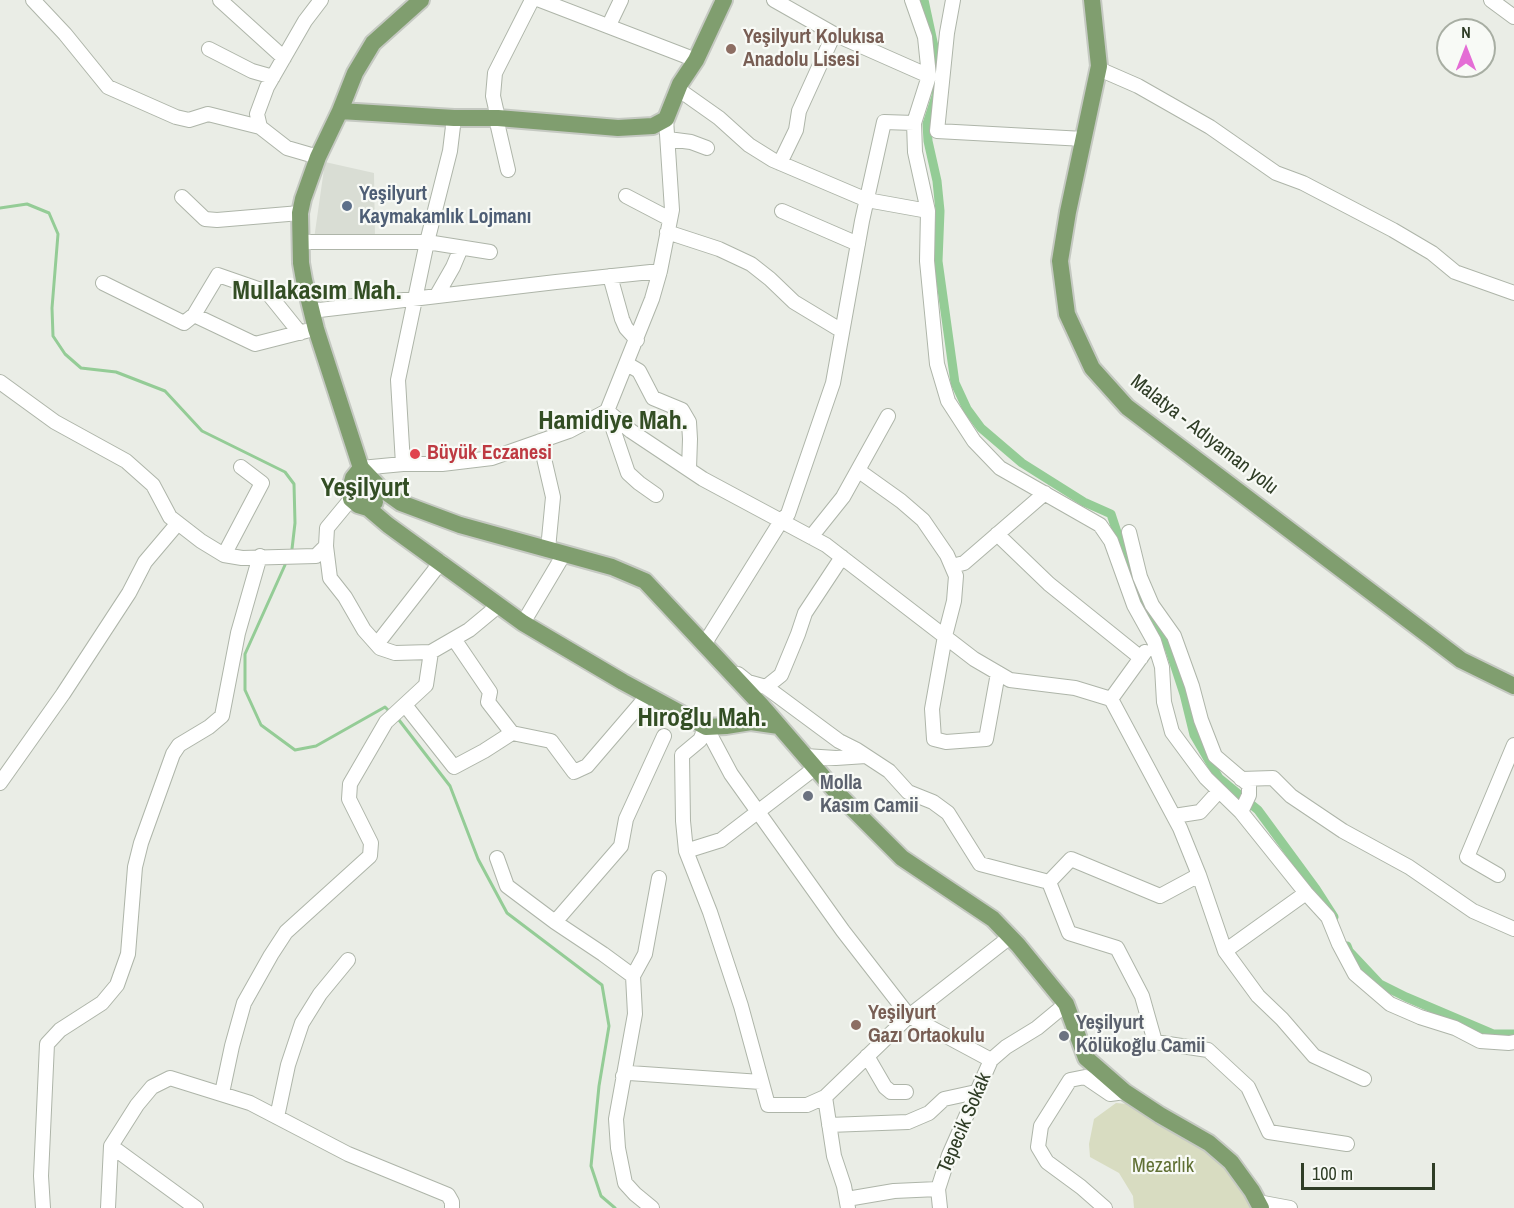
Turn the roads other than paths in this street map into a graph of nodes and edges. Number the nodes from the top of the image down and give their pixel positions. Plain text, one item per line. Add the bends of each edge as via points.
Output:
1 (33, 0) edge
2 (220, 0) edge
3 (321, 0) edge
4 (421, 0) edge
5 (532, 0) edge
6 (540, 0) edge
7 (621, 0) edge
8 (724, 0) edge
9 (774, 0) edge
10 (912, 0) edge
11 (953, 0) edge
12 (1092, 0) edge
13 (1491, 0) edge
14 (1514, 17) edge
15 (609, 25) junction
16 (834, 34) junction
17 (209, 49) dead end
18 (284, 58) junction
19 (696, 60) junction
20 (1099, 69) junction
21 (929, 76) junction
22 (273, 77) junction
23 (678, 89) junction
24 (340, 111) junction
25 (454, 118) junction
26 (497, 118) junction
27 (666, 119) junction
28 (914, 123) junction
29 (260, 127) junction
30 (668, 139) junction
31 (1084, 139) junction
32 (707, 148) dead end
33 (318, 157) junction
34 (780, 163) junction
35 (508, 170) dead end
36 (626, 196) dead end
37 (182, 197) dead end
38 (867, 200) junction
39 (782, 211) dead end
40 (928, 211) junction
41 (300, 213) junction
42 (669, 225) junction
43 (300, 242) junction
44 (427, 242) junction
45 (858, 244) junction
46 (461, 248) junction
47 (490, 252) dead end
48 (660, 271) junction
49 (610, 276) junction
50 (103, 283) dead end
51 (1514, 293) edge
52 (436, 295) junction
53 (416, 298) junction
54 (311, 311) junction
55 (194, 315) junction
56 (308, 331) junction
57 (842, 331) junction
58 (637, 340) junction
59 (627, 364) junction
60 (0, 382) edge
61 (607, 411) junction
62 (888, 416) dead end
63 (540, 441) junction
64 (403, 464) junction
65 (241, 467) dead end
66 (361, 468) junction
67 (689, 469) junction
68 (858, 471) junction
69 (380, 488) junction
70 (1045, 493) junction
71 (656, 495) dead end
72 (351, 499) junction
73 (368, 508) junction
74 (781, 521) junction
75 (178, 523) junction
76 (1129, 532) dead end
77 (998, 534) junction
78 (812, 537) junction
79 (326, 546) junction
80 (556, 551) junction
81 (224, 555) junction
82 (260, 556) junction
83 (842, 557) junction
84 (441, 562) junction
85 (952, 567) junction
86 (498, 606) junction
87 (523, 623) junction
88 (945, 636) junction
89 (454, 639) junction
90 (1154, 641) junction
91 (705, 643) junction
92 (377, 644) junction
93 (431, 652) junction
94 (718, 658) junction
95 (1141, 658) junction
96 (998, 673) junction
97 (1514, 686) edge
98 (766, 687) junction
99 (648, 695) junction
100 (1112, 699) junction
101 (405, 705) junction
102 (779, 726) junction
103 (706, 727) junction
104 (512, 733) junction
105 (664, 736) dead end
106 (1514, 745) edge
107 (848, 746) junction
108 (866, 756) junction
109 (836, 758) junction
110 (810, 762) junction
111 (1241, 779) junction
112 (0, 783) edge
113 (1219, 791) junction
114 (1245, 804) junction
115 (759, 812) junction
116 (1174, 816) junction
117 (686, 851) junction
118 (497, 858) dead end
119 (1199, 875) junction
120 (1498, 875) dead end
121 (659, 878) dead end
122 (1049, 882) junction
123 (1306, 893) junction
124 (555, 922) junction
125 (1513, 926) edge
126 (1010, 937) junction
127 (1225, 951) junction
128 (348, 960) dead end
129 (633, 976) junction
130 (1066, 1004) junction
131 (909, 1016) junction
132 (1514, 1042) edge
133 (867, 1056) junction
134 (991, 1060) junction
135 (623, 1076) junction
136 (1364, 1079) dead end
137 (761, 1082) junction
138 (906, 1092) dead end
139 (976, 1092) junction
140 (1125, 1092) junction
141 (222, 1093) junction
142 (825, 1097) junction
143 (277, 1117) junction
144 (829, 1125) junction
145 (1347, 1144) dead end
146 (111, 1146) junction
147 (938, 1189) junction
148 (847, 1203) edge
149 (1259, 1205) edge
150 (43, 1208) edge
151 (108, 1208) edge
152 (196, 1208) edge
153 (452, 1208) edge
154 (652, 1208) edge
155 (940, 1208) edge
156 (1105, 1208) edge
157 (1290, 1208) edge

1 - 29 street via 108,87 176,117 189,120 208,114
2 - 18 street
3 - 18 street
4 - 24 main road via 373,43 355,73
5 - 26 street via 495,73 493,96
6 - 15 street
7 - 15 street
8 - 19 main road
9 - 16 street
10 - 21 street via 926,38
11 - 31 street via 937,131
12 - 20 main road, Malatya - Adıyaman yolu
13 - 14 street
15 - 19 street
16 - 21 street
16 - 34 street
17 - 22 street
18 - 22 street
19 - 23 main road
20 - 31 main road, Malatya - Adıyaman yolu
20 - 51 street via 1138,86 1209,127 1276,173 1393,230 1455,272
21 - 28 street
22 - 29 street via 256,114
23 - 27 main road
23 - 34 street via 749,145
24 - 25 main road
24 - 33 main road
25 - 26 main road
25 - 44 street via 450,151
26 - 27 main road via 618,128 653,126
26 - 35 street
27 - 30 street
28 - 38 street via 884,122
28 - 40 street via 915,152
29 - 33 street via 286,148
30 - 32 street
30 - 42 street via 672,210
31 - 97 main road, Malatya - Adıyaman yolu via 1060,261 1067,314 1092,368 1127,407 1461,660
33 - 41 main road
34 - 38 street
36 - 42 street
37 - 41 street via 205,219
38 - 40 street
38 - 45 street
39 - 45 street
40 - 70 street via 927,261 938,364 948,401 974,441 1000,468
41 - 43 main road
42 - 48 street
42 - 57 street via 751,264 794,302
43 - 44 street
43 - 54 main road
44 - 46 street
44 - 53 street
45 - 57 street
46 - 47 street
46 - 52 street
48 - 49 street
48 - 58 street
49 - 52 street
49 - 58 street via 622,319
50 - 55 street via 184,323
52 - 53 street
53 - 54 street
53 - 64 street via 398,380
54 - 56 main road
55 - 56 street via 255,344
55 - 56 street via 218,275 267,292
56 - 66 main road
57 - 74 street via 833,383 788,514
58 - 59 street
59 - 61 street
59 - 67 street via 639,371 654,398 682,410 689,422
60 - 75 street via 55,422 126,461 153,485 170,517
61 - 63 street
61 - 67 street
61 - 71 street via 628,473
62 - 68 street
63 - 64 street via 492,458
63 - 80 street via 554,497
64 - 66 street
65 - 81 street via 262,483
66 - 69 main road
66 - 72 main road via 353,478
67 - 74 street
68 - 78 street
68 - 85 street via 923,520
69 - 73 main road via 380,497
69 - 80 main road via 401,503 450,521
70 - 77 street
70 - 90 street via 1100,525 1106,533 1134,605
72 - 73 main road
72 - 79 street via 327,528
73 - 84 main road
74 - 78 street
74 - 91 street
75 - 81 street
75 - 112 street via 145,562 63,694
76 - 111 street via 1140,578 1152,605 1174,636 1215,756
77 - 85 street via 964,563
77 - 95 street via 1049,584
78 - 83 street
79 - 82 street via 316,556
79 - 92 street via 330,578
80 - 87 street via 548,583
80 - 91 main road via 645,581
81 - 82 street
82 - 150 street via 238,633 222,716 179,745 173,754 141,843 135,867 128,954 117,985 102,1003 60,1030 47,1044
83 - 88 street
83 - 98 street via 805,613 781,675
84 - 86 main road
84 - 92 street
85 - 88 street via 956,576 954,601
86 - 87 main road
86 - 89 street
87 - 99 main road
88 - 96 street
88 - 96 street via 932,709 934,739 986,739
89 - 93 street
89 - 104 street via 490,692 489,702
90 - 95 street
90 - 113 street via 1172,732
91 - 94 main road
92 - 93 street via 395,653
93 - 101 street via 426,685
94 - 98 street via 748,681
94 - 102 main road
95 - 100 street
96 - 100 street via 1010,680 1075,688
98 - 107 street
99 - 103 main road
99 - 104 street via 587,766 574,772 551,741
100 - 116 street
101 - 104 street via 454,767
101 - 141 street via 386,722 350,784 349,799 371,843 370,856 286,932 271,955 244,1003
102 - 103 main road via 751,722
102 - 110 main road
103 - 115 street via 731,774
103 - 117 street via 700,740 682,756
105 - 124 street via 626,819 621,846
106 - 120 street via 1467,857
107 - 108 street
107 - 109 street
108 - 109 street
108 - 122 street via 889,771 908,792 948,813 980,864
109 - 110 street
110 - 115 street
110 - 126 main road via 902,858 993,919
111 - 114 street via 1249,785
111 - 125 street via 1273,778 1291,796 1343,831 1409,867 1473,911
113 - 114 street
113 - 116 street via 1200,812
114 - 123 street
115 - 117 street via 721,840
115 - 131 street
116 - 119 street
117 - 137 street via 741,1006
118 - 124 street via 507,886
119 - 122 street via 1160,896 1071,859
119 - 127 street
121 - 129 street via 645,954
122 - 145 street via 1069,933 1117,948 1142,996 1155,1042 1208,1050 1248,1087 1269,1132
123 - 127 street
123 - 132 street via 1328,917 1355,974 1390,1004 1480,1041
124 - 129 street
126 - 130 main road
126 - 131 street
127 - 136 street via 1258,996 1314,1056
128 - 143 street via 302,1023
129 - 135 street via 635,1014
130 - 134 street, Tepecik Sokak
130 - 140 main road via 1086,1058
131 - 133 street
131 - 134 street
133 - 138 street via 885,1088
133 - 142 street
134 - 139 street, Tepecik Sokak
135 - 137 street via 629,1073
135 - 154 street via 616,1119 625,1183
137 - 142 street via 768,1105 807,1105
139 - 144 street via 944,1099 929,1113 908,1122
139 - 147 street, Tepecik Sokak
140 - 149 main road via 1209,1143 1231,1162
140 - 156 street via 1110,1094 1085,1077 1070,1080 1041,1126 1038,1147 1047,1162
141 - 143 street
141 - 146 street via 170,1077 152,1087
142 - 144 street
143 - 153 street via 348,1154 448,1195
144 - 148 street
146 - 151 street
146 - 152 street
147 - 148 street via 894,1191
147 - 155 street, Tepecik Sokak
149 - 157 street

